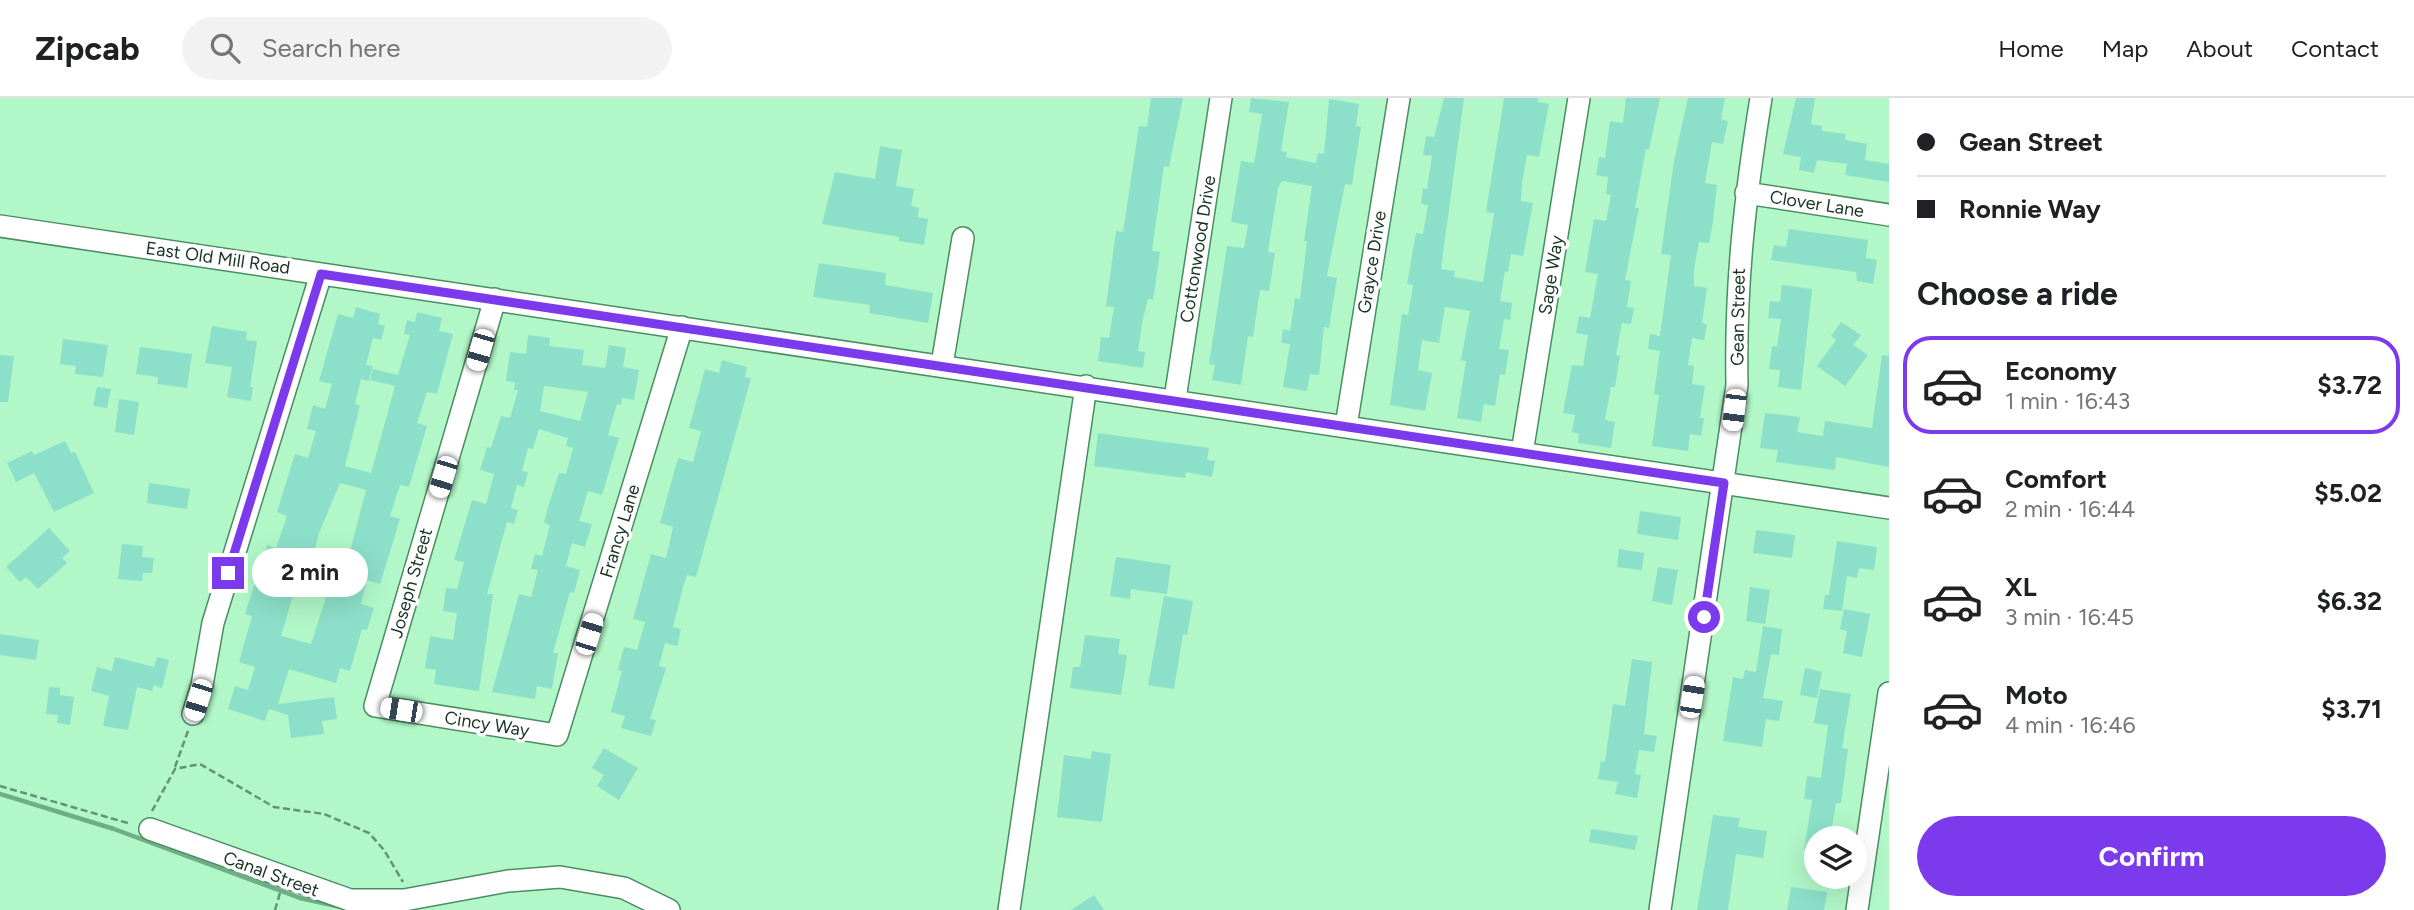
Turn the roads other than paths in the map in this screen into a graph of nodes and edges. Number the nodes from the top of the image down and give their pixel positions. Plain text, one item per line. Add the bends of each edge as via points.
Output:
1 (1221, 98) edge
2 (1399, 98) edge
3 (1579, 98) edge
4 (1761, 98) edge
5 (1746, 193) junction
6 (1889, 215) edge
7 (0, 226) edge
8 (962, 238) dead end
9 (321, 274) junction
10 (495, 299) junction
11 (682, 327) junction
12 (942, 365) junction
13 (1086, 386) junction
14 (1175, 399) junction
15 (1346, 426) junction
16 (1522, 453) junction
17 (1724, 483) junction
18 (1889, 509) edge
19 (1889, 693) edge
20 (375, 706) joint
21 (193, 714) road end
22 (557, 735) joint
23 (150, 829) road end
24 (669, 910) edge
25 (1009, 910) edge
26 (1660, 910) edge
27 (1857, 910) edge

1 - 14 street, Cottonwood Drive
2 - 15 street, Grayce Drive
3 - 16 street, Sage Way
4 - 5 street, Gean Street
5 - 6 street, Clover Lane
5 - 17 street, Gean Street via 1736,305 1737,385
7 - 9 street, East Old Mill Road
8 - 12 street
9 - 10 street, East Old Mill Road
9 - 21 street via 213,623
10 - 11 street, East Old Mill Road
10 - 20 street, Joseph Street
11 - 12 street, East Old Mill Road
11 - 22 street, Francy Lane
12 - 13 street, East Old Mill Road
13 - 14 street, East Old Mill Road
13 - 25 street
14 - 15 street, East Old Mill Road
15 - 16 street, East Old Mill Road
16 - 17 street, East Old Mill Road
17 - 18 street, East Old Mill Road
17 - 26 street, Gean Street
19 - 27 street
20 - 22 street, Cincy Way
23 - 24 street, Canal Street via 350,900 404,900 508,881 560,877 624,888

